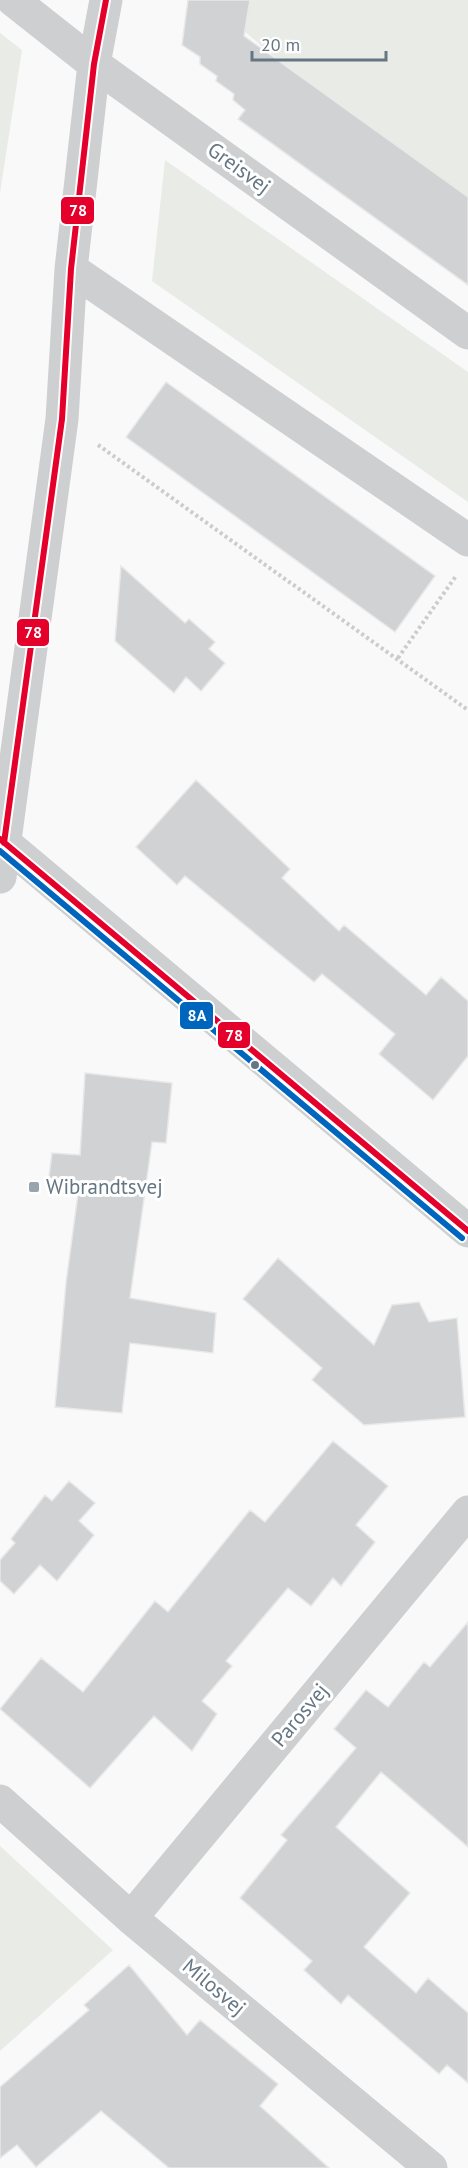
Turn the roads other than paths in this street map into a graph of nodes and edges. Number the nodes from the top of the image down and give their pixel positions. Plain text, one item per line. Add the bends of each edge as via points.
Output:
1 (13, 0) edge
2 (106, 0) edge
3 (94, 64) junction
4 (71, 269) junction
5 (468, 333) edge
6 (465, 554) edge
7 (2, 841) edge
8 (0, 877) edge
9 (468, 1231) edge
10 (468, 1512) edge
11 (0, 1802) edge
12 (132, 1918) junction
13 (431, 2168) edge

1 - 3 street, Greisvej
2 - 3 street
3 - 4 street
3 - 5 street, Greisvej
4 - 6 street
4 - 7 street via 62,419
7 - 8 street
7 - 9 street
10 - 12 street, Parosvej
11 - 12 street, Milosvej
12 - 13 street, Milosvej

